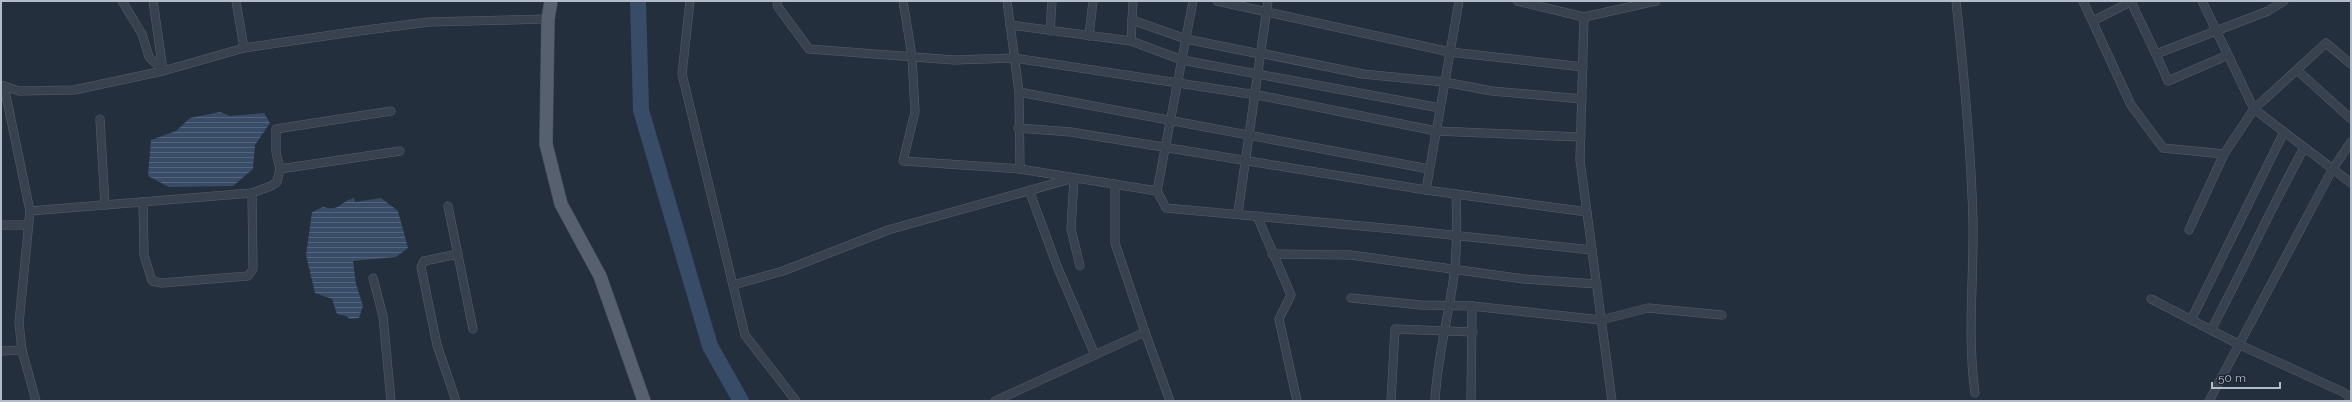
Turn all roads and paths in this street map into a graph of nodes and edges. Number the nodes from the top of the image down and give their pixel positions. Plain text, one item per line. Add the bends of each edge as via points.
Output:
1 (122, 1) edge
2 (153, 1) edge
3 (236, 1) edge
4 (551, 1) edge
5 (690, 1) edge
6 (777, 1) edge
7 (903, 1) edge
8 (1007, 1) edge
9 (1052, 1) edge
10 (1093, 1) edge
11 (1132, 1) edge
12 (1193, 1) edge
13 (1217, 1) edge
14 (1268, 1) edge
15 (1459, 1) edge
16 (1517, 1) edge
17 (1656, 1) edge
18 (1956, 1) edge
19 (2083, 1) edge
20 (2132, 1) edge
21 (2202, 1) edge
22 (2284, 1) edge
23 (1266, 13) junction
24 (1584, 17) junction
25 (548, 19) junction
26 (1132, 20) junction
27 (2093, 21) junction
28 (1010, 25) junction
29 (1050, 31) junction
30 (2217, 31) junction
31 (1088, 36) junction
32 (1186, 39) junction
33 (1131, 41) junction
34 (244, 48) junction
35 (1450, 52) junction
36 (1257, 53) junction
37 (2156, 54) junction
38 (2228, 55) junction
39 (912, 56) junction
40 (1014, 58) junction
41 (1182, 60) junction
42 (2351, 64) edge
43 (1583, 67) junction
44 (163, 70) junction
45 (2297, 70) junction
46 (1258, 73) junction
47 (1444, 82) junction
48 (1177, 84) junction
49 (3, 86) edge
50 (1019, 92) junction
51 (1254, 95) junction
52 (1582, 99) junction
53 (1440, 108) junction
54 (2254, 109) junction
55 (391, 111) dead end
56 (100, 119) dead end
57 (1170, 120) junction
58 (2351, 120) edge
59 (1018, 128) junction
60 (1436, 131) junction
61 (2284, 132) junction
62 (1249, 136) junction
63 (1581, 137) junction
64 (2351, 142) edge
65 (1165, 147) junction
66 (2304, 148) junction
67 (400, 151) dead end
68 (2224, 154) junction
69 (1245, 162) junction
70 (280, 169) junction
71 (1020, 169) junction
72 (1429, 169) junction
73 (2332, 170) junction
74 (1074, 178) junction
75 (2351, 183) edge
76 (1115, 184) junction
77 (1029, 190) junction
78 (1426, 190) junction
79 (1157, 191) junction
80 (252, 193) junction
81 (1456, 194) junction
82 (142, 202) junction
83 (106, 205) junction
84 (448, 206) dead end
85 (30, 211) junction
86 (1587, 212) junction
87 (1238, 213) junction
88 (1257, 216) junction
89 (1, 225) edge
90 (28, 225) junction
91 (2189, 230) dead end
92 (1457, 236) junction
93 (1592, 250) junction
94 (458, 254) junction
95 (1272, 254) junction
96 (1080, 266) dead end
97 (1455, 269) junction
98 (374, 278) dead end
99 (1597, 284) junction
100 (733, 285) junction
101 (1351, 298) dead end
102 (2151, 299) dead end
103 (1448, 305) junction
104 (1472, 306) junction
105 (1722, 315) dead end
106 (1601, 320) junction
107 (2191, 320) junction
108 (473, 329) dead end
109 (1445, 330) junction
110 (2211, 330) junction
111 (1145, 332) junction
112 (1473, 332) junction
113 (2240, 345) junction
114 (22, 350) junction
115 (1, 351) edge
116 (1095, 355) junction
117 (1975, 393) dead end
118 (2351, 398) edge
119 (36, 401) edge
120 (391, 401) edge
121 (456, 401) edge
122 (644, 401) edge
123 (796, 401) edge
124 (995, 401) edge
125 (1170, 401) edge
126 (1297, 401) edge
127 (1391, 401) edge
128 (1435, 401) edge
129 (1471, 401) edge
130 (1612, 401) edge
131 (2209, 401) edge

1 - 44 street via 142,34 149,57
2 - 44 street
3 - 34 street
4 - 25 main road
5 - 100 street via 682,74
6 - 39 street via 778,7 809,49
7 - 39 street
8 - 28 street
9 - 29 street
10 - 31 street
11 - 26 street
12 - 32 street
13 - 23 street
14 - 23 street
15 - 35 street
16 - 24 street
17 - 24 street
18 - 117 street via 1968,110 1973,223 1970,359
19 - 27 street
20 - 27 street
20 - 37 street
21 - 30 street
22 - 30 street via 2268,11
23 - 35 street
23 - 36 street
24 - 43 street
25 - 34 street via 428,22
25 - 122 main road via 546,144 561,204 600,276
26 - 32 street
26 - 33 street
27 - 68 street via 2131,105 2163,148
28 - 29 street
28 - 40 street
29 - 31 street
30 - 37 street
30 - 38 street
31 - 33 street
32 - 36 street
32 - 41 street
33 - 41 street
34 - 44 street
35 - 43 street
35 - 47 street
36 - 46 street
36 - 47 street via 1363,74
37 - 38 street via 2168,81
38 - 54 street
39 - 40 street via 954,60
39 - 71 street via 915,112 903,161
40 - 48 street
40 - 50 street
41 - 46 street
41 - 48 street
42 - 45 street via 2326,43
43 - 52 street
44 - 49 street via 74,90 19,91
45 - 54 street
45 - 58 street
46 - 51 street
46 - 53 street
47 - 52 street via 1492,91
47 - 53 street
48 - 51 street
48 - 57 street
49 - 85 street
50 - 57 street
50 - 59 street
51 - 60 street
51 - 62 street
52 - 63 street
53 - 60 street
54 - 61 street
54 - 68 street
55 - 70 street via 276,129 276,152
56 - 83 street
57 - 62 street
57 - 65 street
59 - 65 street via 1071,132
59 - 71 street
60 - 63 street
60 - 72 street
61 - 66 street
61 - 107 street
62 - 69 street
62 - 72 street
63 - 86 street via 1580,160
64 - 73 street
65 - 69 street
65 - 79 street
66 - 73 street
66 - 110 street via 2269,212
67 - 70 street
68 - 91 street
69 - 78 street
69 - 87 street
70 - 80 street via 277,182
71 - 74 street
72 - 78 street
73 - 75 street
73 - 113 street
74 - 76 street
74 - 77 street
74 - 96 street via 1071,229
76 - 79 street
76 - 111 street via 1115,243
77 - 100 street via 888,230 784,272
77 - 116 street via 1057,266
78 - 81 street
79 - 87 street via 1166,208
80 - 82 street
80 - 82 street via 251,274 201,280 161,283 152,281 144,254
81 - 86 street
81 - 92 street
82 - 83 street
83 - 85 street
84 - 94 street
85 - 90 street
86 - 93 street
87 - 88 street
88 - 92 street
88 - 95 street
89 - 90 street
90 - 114 street via 19,323
92 - 93 street
92 - 97 street
93 - 99 street
94 - 108 street
94 - 121 street via 424,261 421,267 438,345
95 - 97 street via 1351,255
95 - 126 street via 1291,295 1279,320
97 - 99 street via 1524,279
97 - 103 street
98 - 120 street via 383,316
99 - 106 street
100 - 123 street via 745,335
101 - 103 street
102 - 107 street
103 - 104 street
103 - 109 street
104 - 106 street
104 - 112 street
105 - 106 street via 1648,308
106 - 130 street
107 - 110 street
109 - 112 street
109 - 127 street via 1395,329
109 - 128 street via 1436,378
110 - 113 street
111 - 116 street
111 - 125 street
112 - 129 street
113 - 118 street
113 - 131 street
114 - 115 street
114 - 119 street
116 - 124 street

